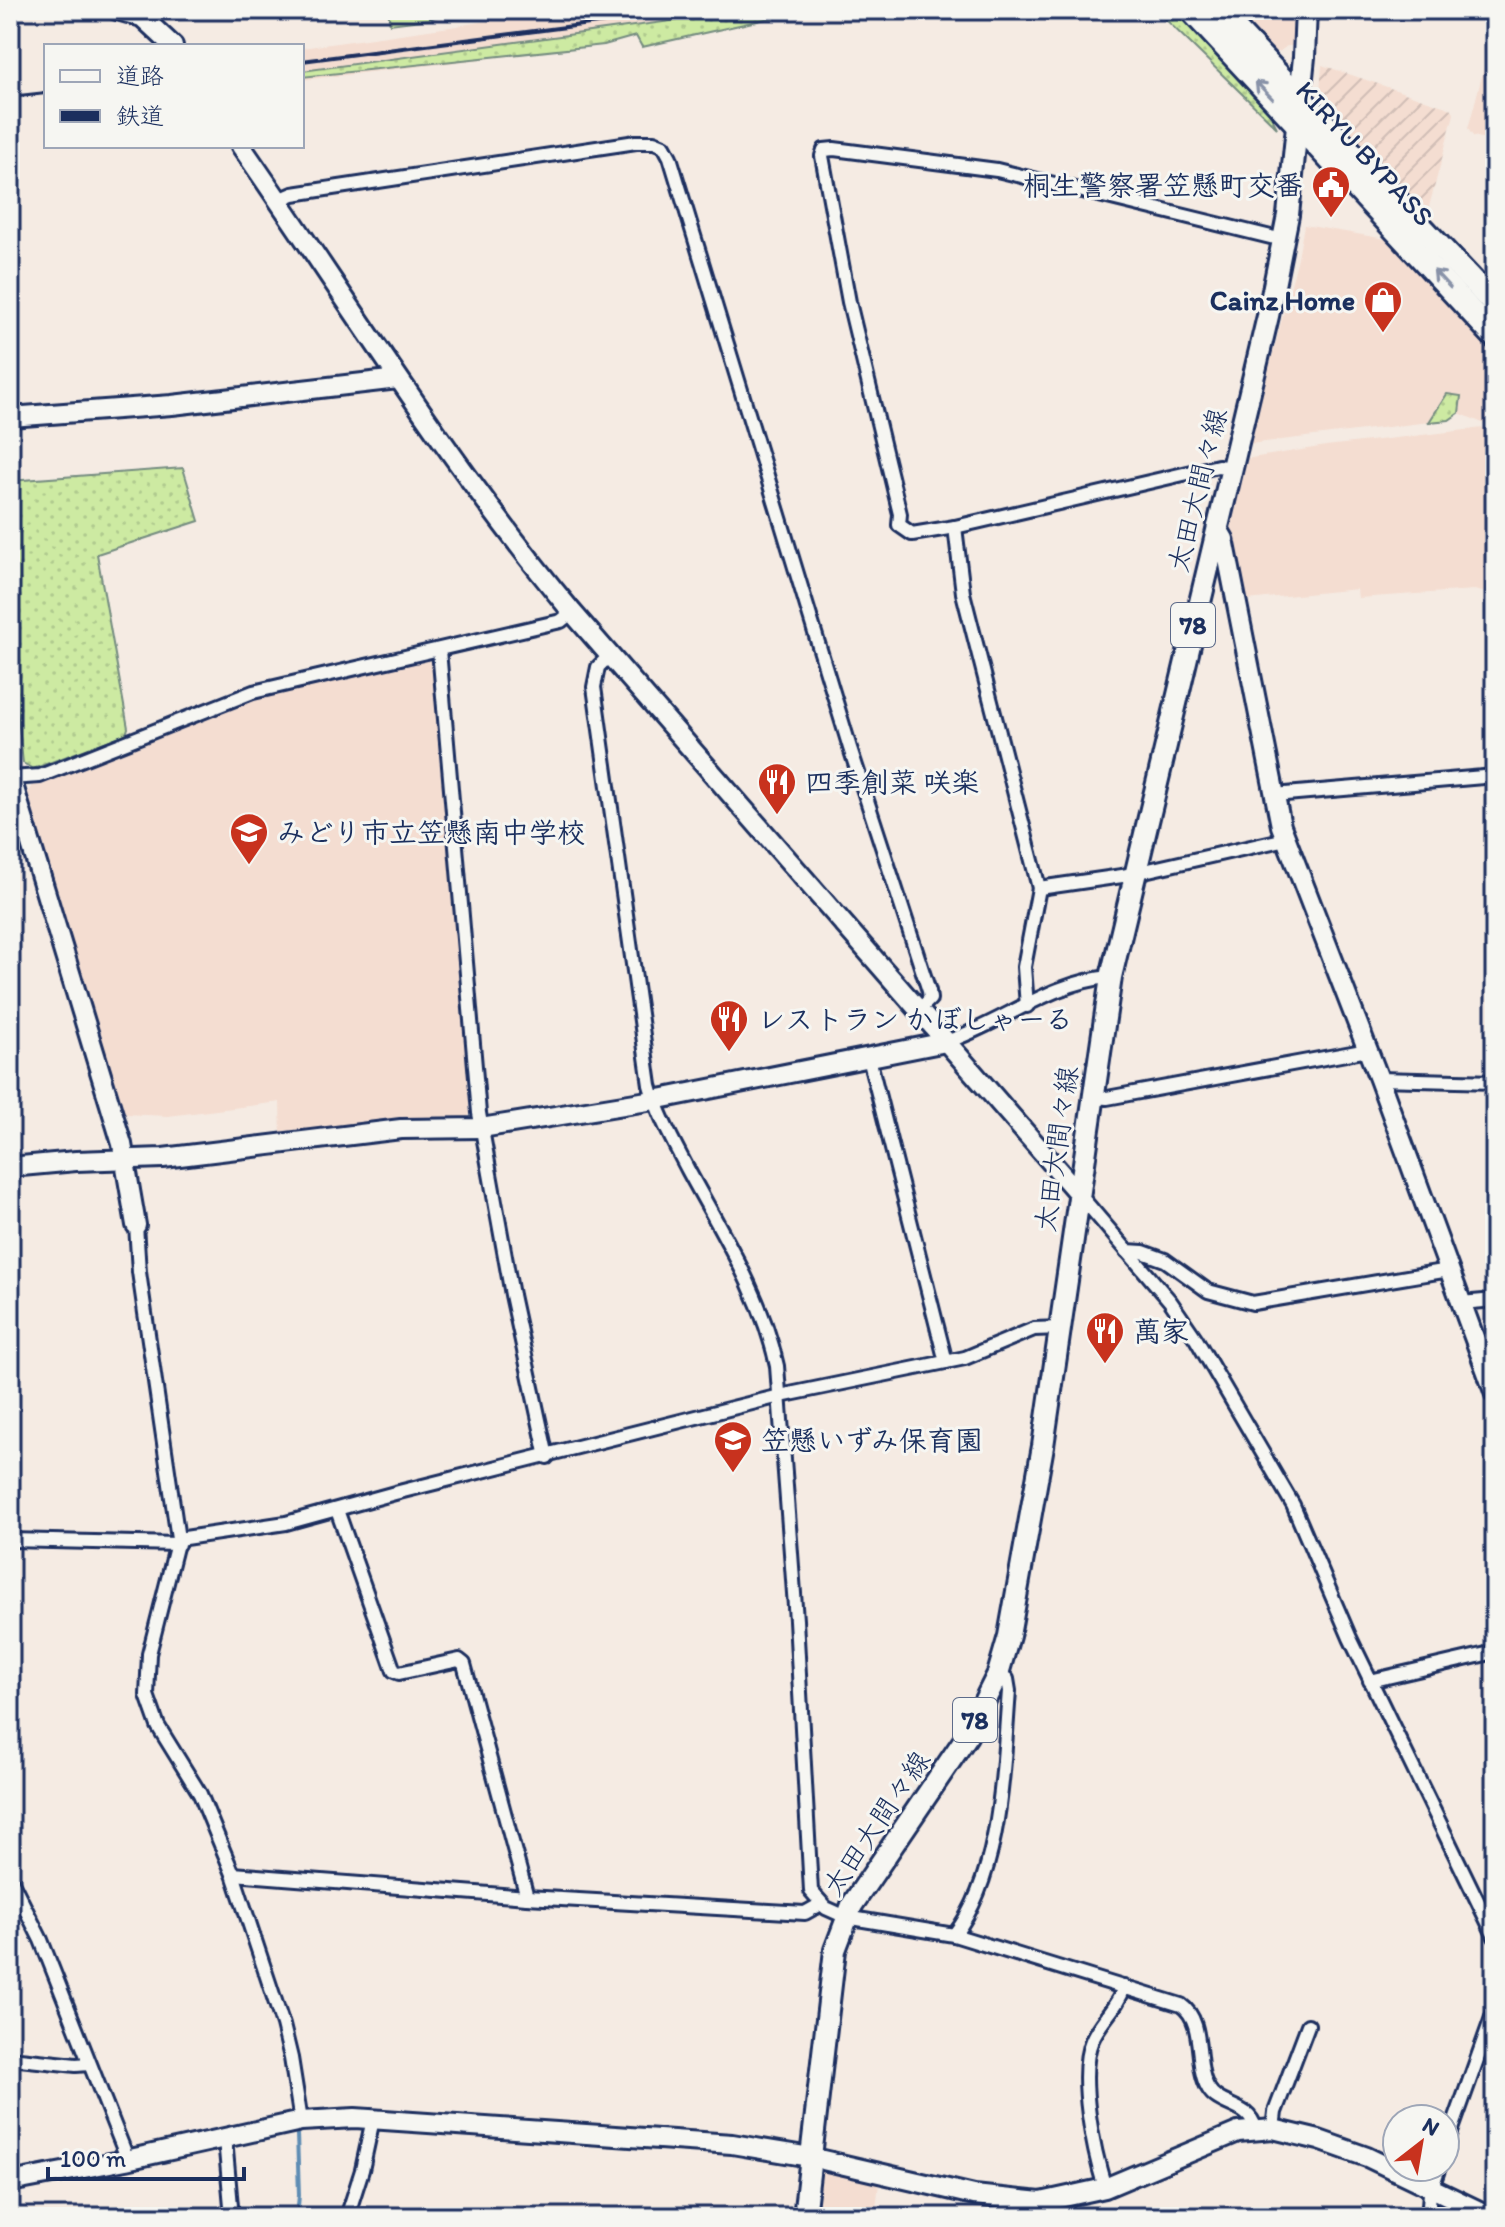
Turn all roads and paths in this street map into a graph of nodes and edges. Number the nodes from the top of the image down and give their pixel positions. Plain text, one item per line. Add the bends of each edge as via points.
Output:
1 (117, 10) edge
2 (1191, 10) edge
3 (1217, 10) edge
4 (1306, 10) edge
5 (144, 14) edge
6 (171, 44) edge
7 (1301, 99) junction
8 (1298, 124) junction
9 (242, 148) edge
10 (279, 200) junction
11 (1283, 240) junction
12 (1495, 305) edge
13 (1495, 337) edge
14 (398, 379) junction
15 (10, 417) edge
16 (1231, 468) junction
17 (955, 527) junction
18 (1217, 527) junction
19 (572, 612) junction
20 (439, 650) junction
21 (610, 655) junction
22 (1495, 776) edge
23 (11, 777) edge
24 (1274, 795) junction
25 (1286, 839) junction
26 (1135, 872) junction
27 (1039, 888) junction
28 (1111, 977) junction
29 (1027, 1006) junction
30 (919, 1010) junction
31 (946, 1042) junction
32 (1368, 1050) junction
33 (869, 1058) junction
34 (1379, 1079) junction
35 (1495, 1082) edge
36 (1092, 1097) junction
37 (654, 1100) junction
38 (481, 1128) junction
39 (126, 1159) junction
40 (10, 1167) edge
41 (1078, 1193) junction
42 (136, 1225) joint
43 (1127, 1251) junction
44 (1449, 1270) junction
45 (1495, 1300) edge
46 (1461, 1303) junction
47 (1060, 1328) junction
48 (946, 1362) junction
49 (1495, 1394) edge
50 (780, 1396) junction
51 (547, 1457) junction
52 (337, 1510) junction
53 (10, 1540) edge
54 (178, 1541) junction
55 (1495, 1652) edge
56 (998, 1674) junction
57 (1370, 1681) junction
58 (233, 1874) junction
59 (10, 1878) edge
60 (527, 1897) junction
61 (821, 1904) junction
62 (846, 1917) junction
63 (954, 1935) junction
64 (1495, 1937) edge
65 (1124, 1987) junction
66 (1495, 2009) edge
67 (1308, 2025) dead end
68 (10, 2058) edge
69 (89, 2064) junction
70 (1461, 2104) edge
71 (373, 2119) junction
72 (301, 2121) junction
73 (1264, 2128) junction
74 (225, 2139) junction
75 (810, 2157) junction
76 (126, 2160) junction
77 (10, 2182) edge
78 (1433, 2183) edge
79 (1432, 2187) junction
80 (1105, 2188) junction
81 (1041, 2208) edge
82 (232, 2217) edge
83 (347, 2217) edge
84 (804, 2217) edge
85 (1428, 2217) edge
86 (1492, 2217) edge

1 - 5 street
8 -> 2 highway, KIRYU BYPASS
3 - 7 highway, KIRYU BYPASS
4 - 7 main road, 太田大間々線 / 78
5 - 6 street
7 - 8 main road, 太田大間々線 / 78
7 - 12 highway, KIRYU BYPASS
8 - 11 main road, 太田大間々線 / 78
13 -> 8 highway, KIRYU BYPASS
9 - 10 street
10 - 14 street
10 - 30 street via 636,142 664,146 929,991 930,999
11 - 16 main road, 太田大間々線 / 78
11 - 17 street via 997,170 824,150 849,302 899,525 912,534
14 - 15 street
14 - 19 street via 518,547
16 - 17 street via 1215,466
16 - 18 main road, 太田大間々線 / 78
17 - 27 street via 963,593
18 - 24 street via 1224,539
18 - 26 main road, 太田大間々線 / 78
19 - 20 street via 561,621
19 - 21 street
20 - 23 street via 253,692 40,776
20 - 38 street
21 - 30 street
21 - 37 street via 598,667 594,687
22 - 24 street
23 - 39 street
24 - 25 street
25 - 26 street
25 - 32 street
26 - 27 street
26 - 28 main road, 太田大間々線 / 78
27 - 29 street via 1024,967
28 - 29 street via 1072,986
28 - 36 main road, 太田大間々線 / 78
29 - 31 street
30 - 31 street
31 - 33 street
31 - 41 street
32 - 34 street
32 - 36 street
33 - 37 street
33 - 48 street
34 - 35 street
34 - 44 street
36 - 41 main road, 太田大間々線 / 78
37 - 38 street
37 - 50 street via 752,1289 773,1349
38 - 39 street via 401,1129
38 - 51 street
39 - 40 street
39 - 42 street
41 - 43 street
41 - 47 main road, 太田大間々線 / 78
42 - 54 street
43 - 44 street via 1165,1260 1208,1291 1253,1303
43 - 57 street via 1196,1339 1293,1505
44 - 46 street
45 - 46 street
46 - 49 street
47 - 48 street via 1026,1331
47 - 56 main road, 太田大間々線 / 78 via 1009,1636
48 - 50 street
50 - 51 street
50 - 61 street via 811,1891
51 - 52 street
52 - 54 street
52 - 60 street via 394,1671 459,1660 464,1664
53 - 54 street
54 - 58 street via 149,1654 147,1695 158,1726 200,1794
55 - 57 street
56 - 62 main road, 太田大間々線 / 78 via 967,1736
56 - 63 street via 1007,1679 1009,1691 998,1807 982,1886
57 - 64 street
58 - 60 street
58 - 72 street via 283,2025
59 - 69 street via 41,1940
60 - 61 street via 805,1913
61 - 62 street
62 - 63 street
62 - 75 main road, 太田大間々線 / 78 via 835,1950
63 - 65 street
65 - 73 street via 1186,2009 1207,2087
65 - 80 street via 1092,2039 1086,2065 1085,2089
66 - 70 street
67 - 73 street
68 - 69 street
69 - 76 street
71 - 72 street
71 - 75 street via 716,2143
71 - 83 street
72 - 74 street
73 - 79 street via 1367,2157
73 - 80 street via 1220,2137
74 - 76 street
74 - 82 street
75 - 81 street
75 - 84 main road, 太田大間々線 / 78
76 - 77 street
78 - 79 street
79 - 85 street
79 - 86 street
80 - 81 street

